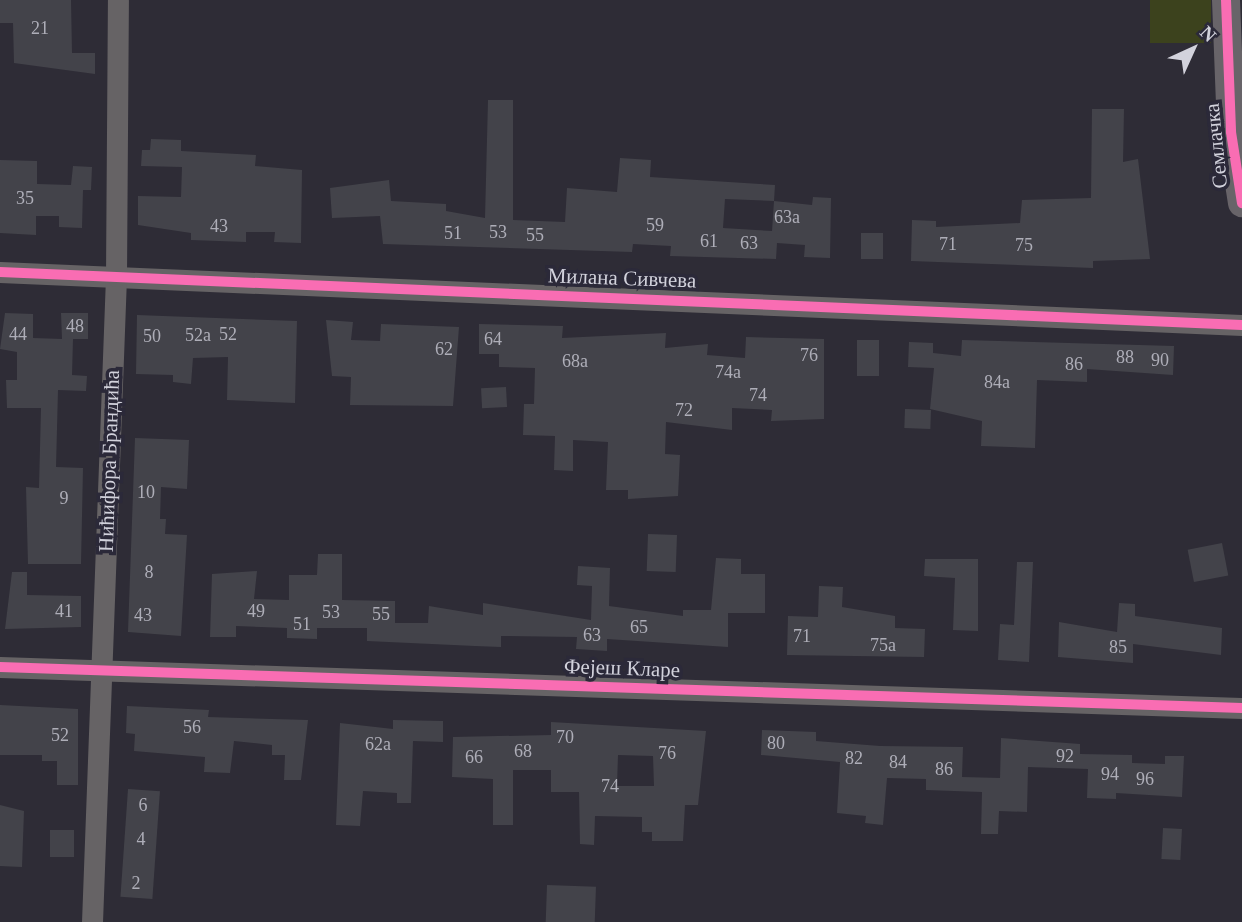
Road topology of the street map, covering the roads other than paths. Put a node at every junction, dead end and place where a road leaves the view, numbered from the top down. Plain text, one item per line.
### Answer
1 (118, 0) edge
2 (1226, 0) edge
3 (1242, 203) edge
4 (0, 272) edge
5 (116, 276) junction
6 (1242, 324) edge
7 (0, 667) edge
8 (101, 671) junction
9 (1242, 708) edge
10 (92, 922) edge

1 - 5 street, Нићифора Брандића
2 - 3 main road, Семлачка
4 - 5 street, Милана Сивчева
5 - 6 street, Милана Сивчева
5 - 8 street, Нићифора Брандића
7 - 8 street, Фејеш Кларе
8 - 9 street, Фејеш Кларе
8 - 10 street, Нићифора Брандића

